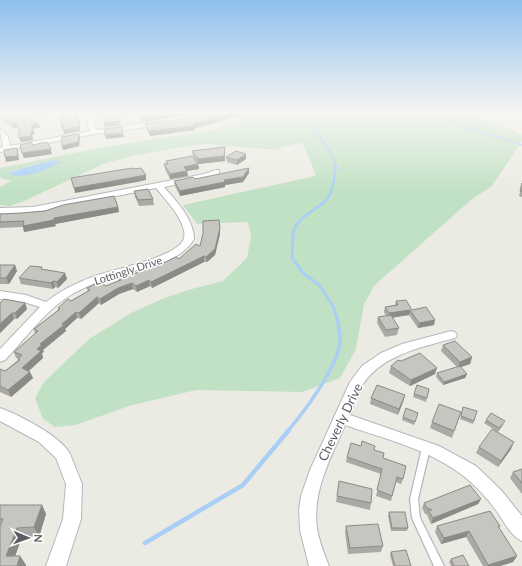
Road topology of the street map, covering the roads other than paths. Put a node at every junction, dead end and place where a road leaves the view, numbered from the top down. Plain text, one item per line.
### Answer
1 (5, 138) edge
2 (60, 138) edge
3 (3, 149) edge
4 (216, 172) dead end
5 (158, 185) junction
6 (0, 211) edge
7 (0, 295) edge
8 (48, 306) junction
9 (451, 335) dead end
10 (0, 357) edge
11 (0, 414) edge
12 (341, 418) junction
13 (426, 448) junction
14 (522, 532) edge
15 (56, 566) edge
16 (319, 566) edge
17 (439, 566) edge

1 - 3 street
2 - 3 street
4 - 5 street
5 - 6 street
5 - 8 street, Lottingly Drive
7 - 8 street
8 - 10 street, Lottingly Drive
9 - 12 street, Cheverly Drive
11 - 15 street
12 - 13 street
12 - 16 street, Cheverly Drive
13 - 14 street
13 - 17 lane

